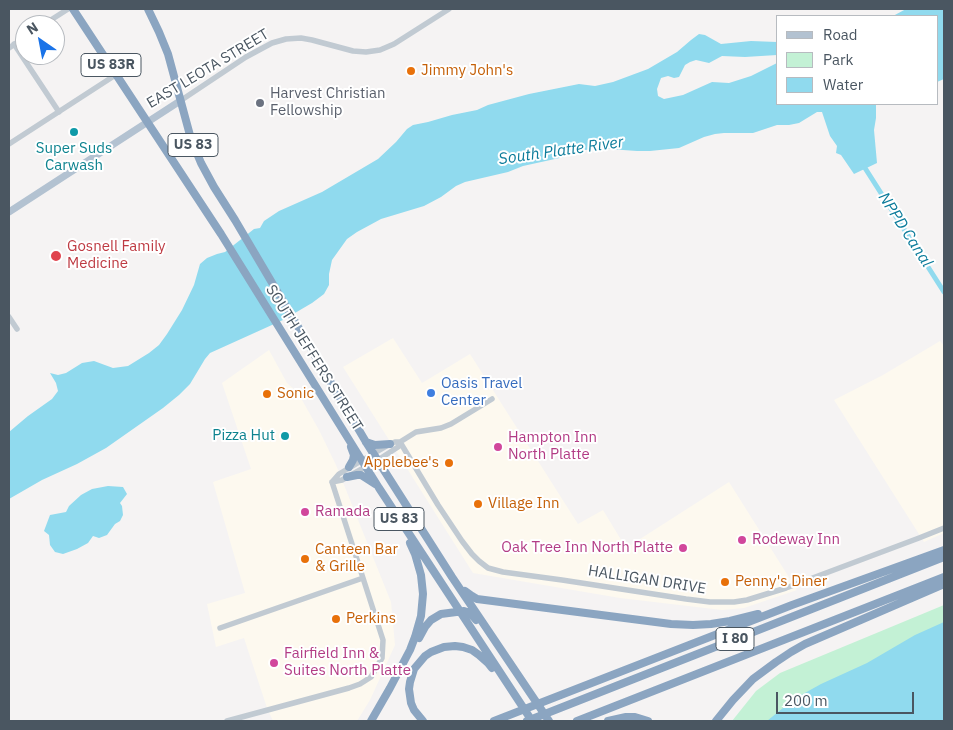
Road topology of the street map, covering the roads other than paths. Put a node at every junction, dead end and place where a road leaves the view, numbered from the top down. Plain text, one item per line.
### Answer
1 (73, 9) edge
2 (148, 9) edge
3 (449, 9) edge
4 (11, 46) edge
5 (117, 74) junction
6 (180, 101) junction
7 (58, 112) junction
8 (148, 122) junction
9 (9, 144) edge
10 (9, 212) edge
11 (9, 317) edge
12 (16, 330) dead end
13 (492, 399) dead end
14 (348, 438) junction
15 (366, 442) junction
16 (400, 442) junction
17 (390, 444) junction
18 (376, 457) junction
19 (364, 463) junction
20 (350, 467) junction
21 (347, 477) junction
22 (332, 482) junction
23 (379, 488) junction
24 (401, 522) junction
25 (944, 528) edge
26 (944, 550) edge
27 (944, 557) edge
28 (452, 577) junction
29 (944, 577) edge
30 (363, 578) junction
31 (944, 584) edge
32 (792, 605) junction
33 (459, 610) junction
34 (220, 628) dead end
35 (504, 654) junction
36 (390, 688) junction
37 (517, 698) junction
38 (227, 721) edge
39 (371, 721) edge
40 (423, 721) edge
41 (494, 721) edge
42 (527, 721) edge
43 (532, 721) edge
44 (549, 721) edge
45 (577, 721) edge
46 (608, 721) edge
47 (648, 721) edge
48 (716, 721) edge

1 - 5 highway, SOUTH JEFFERS STREET / US 83R
2 - 6 highway, US 83
3 - 6 street, EAST LEOTA STREET
4 - 7 street
5 - 7 street
5 - 8 highway, SOUTH JEFFERS STREET / US 83R
6 - 8 main road, EAST LEOTA STREET
6 - 15 highway, SOUTH JEFFERS STREET / US 83
7 - 9 street
8 - 10 main road, EAST LEOTA STREET
8 - 14 highway, SOUTH JEFFERS STREET / US 83
11 - 12 street
13 - 16 street
14 - 19 highway, SOUTH JEFFERS STREET / US 83
14 - 20 highway
15 - 17 highway
15 - 18 highway, SOUTH JEFFERS STREET / US 83
16 - 17 street
16 - 18 street
16 - 25 street, HALLIGAN DRIVE
17 - 18 street
18 - 19 street
18 - 28 highway, SOUTH JEFFERS STREET / US 83
19 - 20 street
19 - 21 street
19 - 23 highway, SOUTH JEFFERS STREET / US 83
20 - 22 street
21 - 22 street
21 - 23 highway
22 - 30 street
23 - 24 highway, SOUTH JEFFERS STREET / US 83
24 - 33 highway, SOUTH JEFFERS STREET / US 83
24 - 36 highway
26 - 32 highway
27 - 42 highway, I 80
28 - 32 highway
28 - 35 highway, SOUTH JEFFERS STREET / US 83
29 - 45 highway, I 80
30 - 34 street
30 - 38 street
31 - 48 highway
32 - 41 highway
33 - 35 highway
33 - 36 highway
33 - 37 highway, SOUTH JEFFERS STREET / US 83
35 - 44 highway, SOUTH JEFFERS STREET / US 83
36 - 39 highway
37 - 40 highway
37 - 43 highway, SOUTH JEFFERS STREET / US 83
46 - 47 highway

